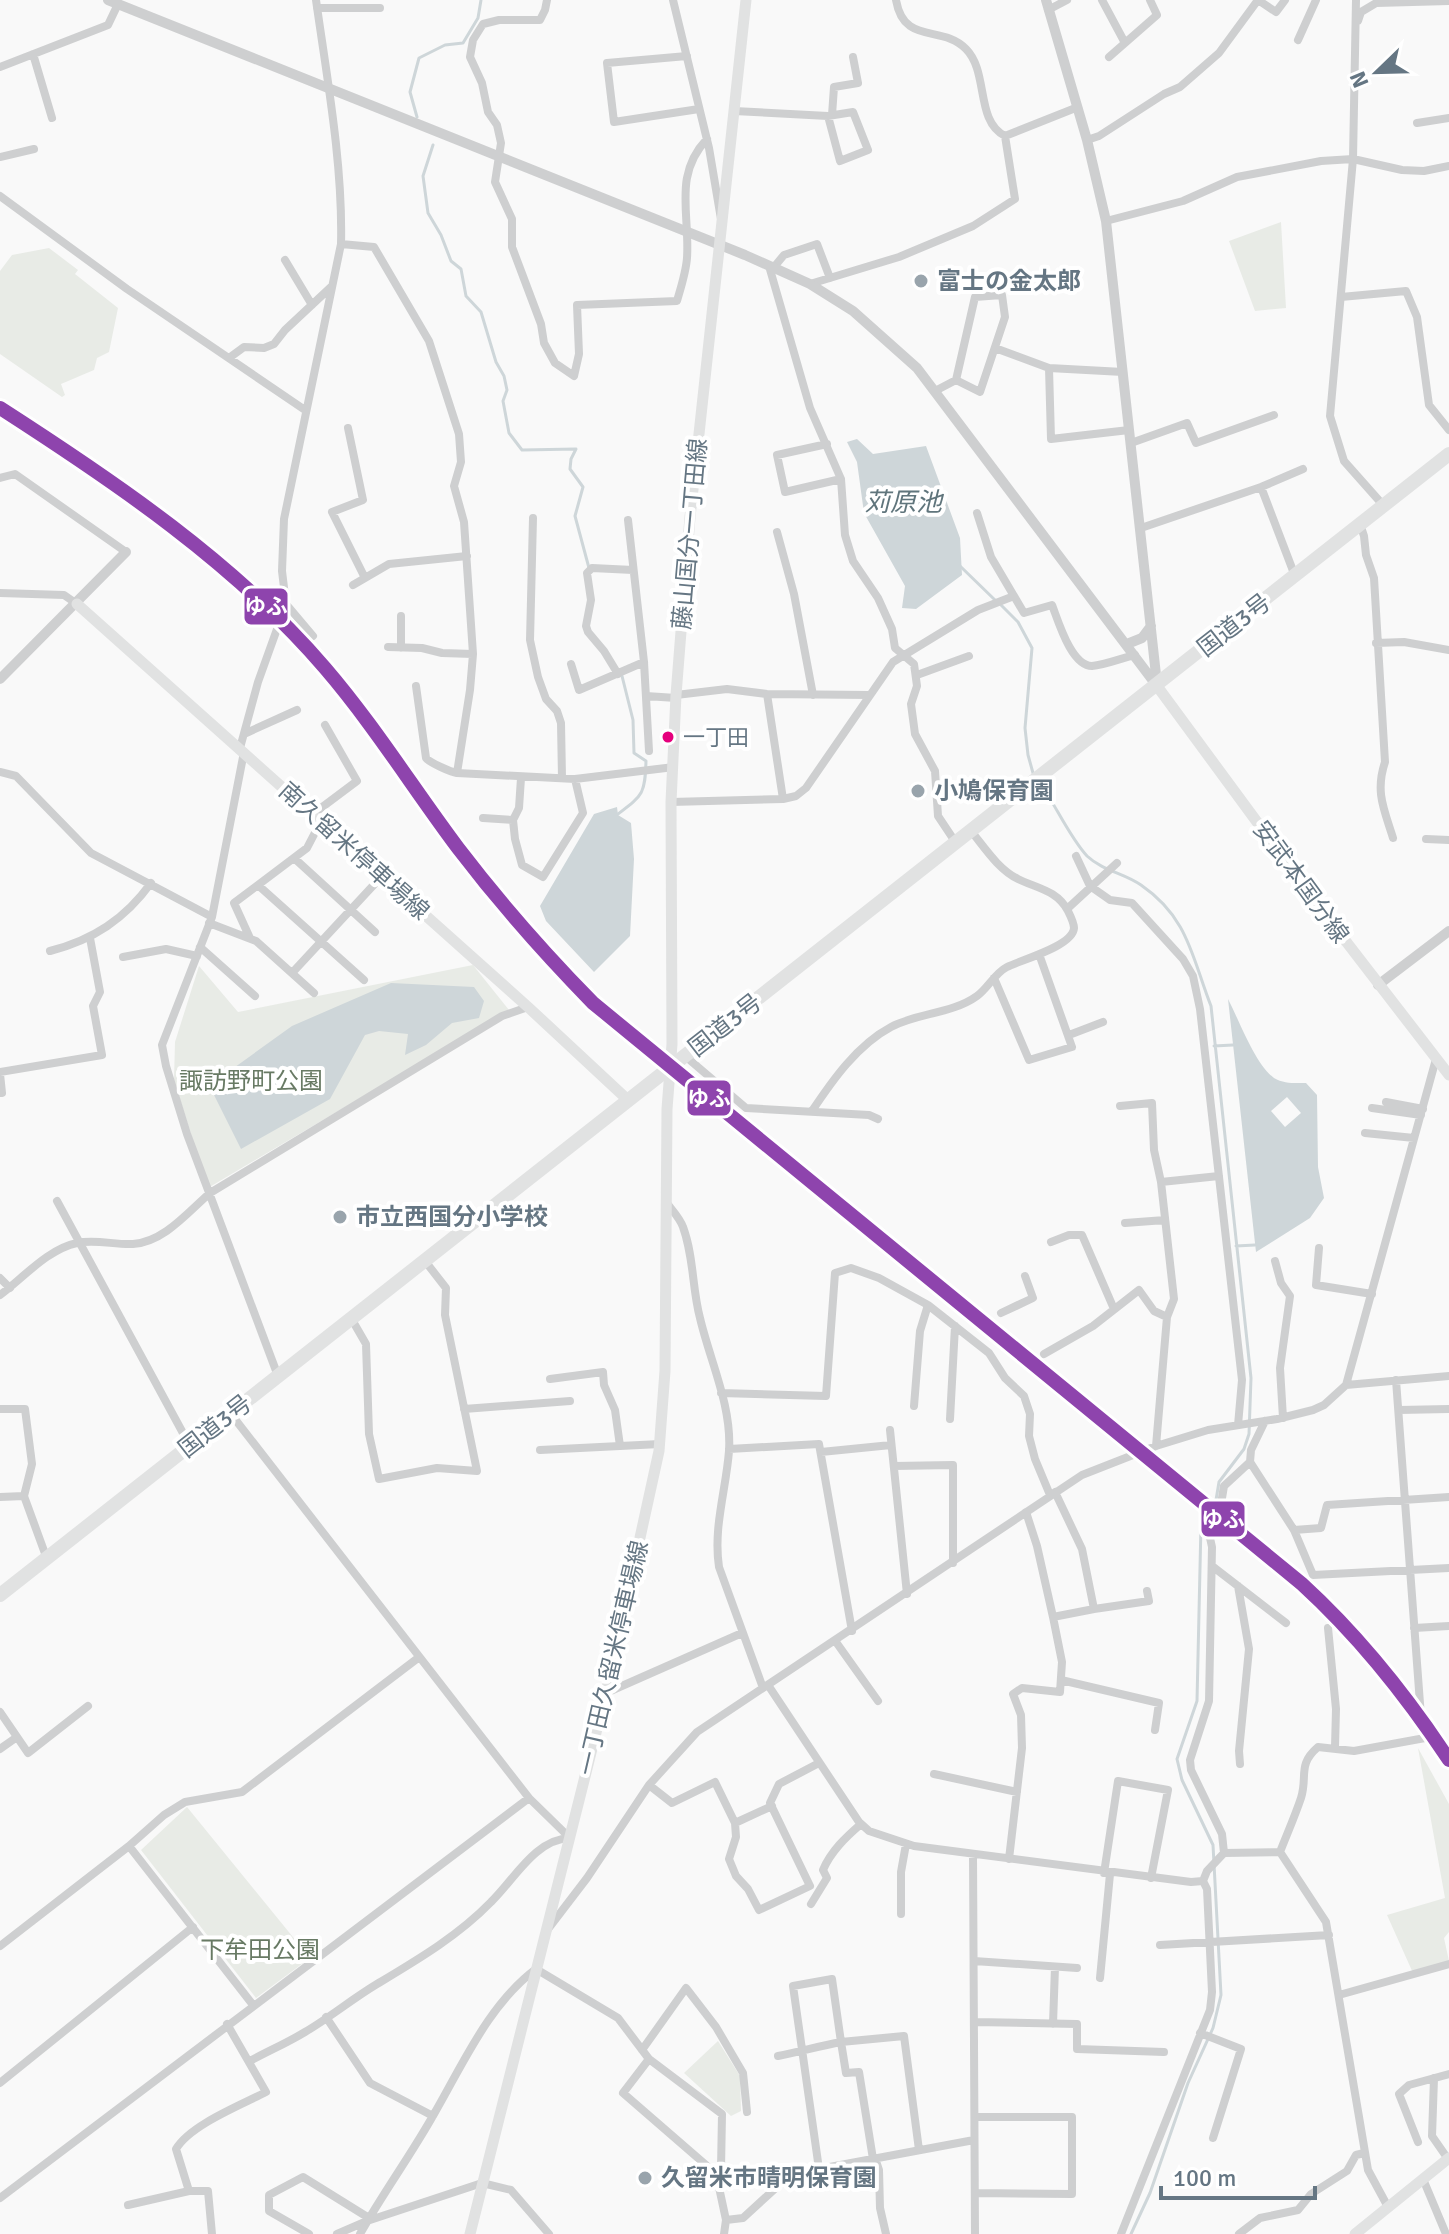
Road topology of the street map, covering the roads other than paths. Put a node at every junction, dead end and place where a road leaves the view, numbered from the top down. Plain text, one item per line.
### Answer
1 (547, 0) edge
2 (673, 0) edge
3 (746, 0) edge
4 (896, 0) edge
5 (1067, 0) edge
6 (1102, 0) edge
7 (1150, 0) edge
8 (1285, 0) edge
9 (1316, 0) edge
10 (1356, 0) edge
11 (1449, 1) edge
12 (113, 2) edge
13 (316, 4) edge
14 (1047, 5) edge
15 (380, 8) dead end
16 (1355, 29) junction
17 (1298, 40) dead end
18 (1125, 43) junction
19 (33, 54) junction
20 (687, 56) junction
21 (853, 57) dead end
22 (1109, 57) dead end
23 (0, 67) edge
24 (329, 89) junction
25 (1078, 107) junction
26 (699, 109) junction
27 (734, 111) junction
28 (830, 116) junction
29 (52, 118) dead end
30 (1449, 118) edge
31 (1417, 123) dead end
32 (1005, 136) junction
33 (707, 139) junction
34 (1087, 140) junction
35 (34, 149) dead end
36 (498, 155) junction
37 (0, 157) edge
38 (1353, 159) junction
39 (1449, 166) edge
40 (0, 196) edge
41 (1106, 221) junction
42 (722, 223) junction
43 (688, 232) junction
44 (341, 244) junction
45 (720, 245) junction
46 (285, 260) dead end
47 (771, 267) junction
48 (830, 278) junction
49 (810, 284) junction
50 (332, 287) junction
51 (1341, 297) junction
52 (312, 305) junction
53 (995, 348) junction
54 (229, 358) junction
55 (1049, 368) junction
56 (1123, 372) junction
57 (956, 380) junction
58 (935, 391) junction
59 (305, 410) junction
60 (1274, 415) dead end
61 (348, 428) dead end
62 (1129, 430) junction
63 (1449, 430) edge
64 (1131, 443) junction
65 (827, 444) junction
66 (1449, 454) edge
67 (1303, 469) dead end
68 (0, 478) edge
69 (841, 479) junction
70 (1261, 487) junction
71 (1383, 505) junction
72 (977, 513) dead end
73 (533, 518) dead end
74 (628, 520) dead end
75 (1359, 523) junction
76 (1141, 528) junction
77 (777, 532) dead end
78 (126, 552) joint
79 (467, 556) junction
80 (633, 570) junction
81 (1295, 577) junction
82 (365, 578) junction
83 (353, 585) dead end
84 (0, 593) edge
85 (1014, 596) junction
86 (77, 604) junction
87 (286, 604) junction
88 (401, 616) dead end
89 (1151, 626) junction
90 (313, 636) dead end
91 (1376, 643) junction
92 (1127, 644) junction
93 (388, 647) dead end
94 (401, 648) junction
95 (1449, 650) edge
96 (473, 654) junction
97 (900, 655) junction
98 (1135, 655) junction
99 (969, 656) dead end
100 (644, 662) junction
101 (571, 664) dead end
102 (618, 674) junction
103 (917, 675) junction
104 (0, 679) edge
105 (416, 686) dead end
106 (1157, 686) junction
107 (767, 694) junction
108 (813, 695) junction
109 (869, 695) junction
110 (646, 696) junction
111 (676, 696) junction
112 (297, 710) dead end
113 (325, 725) dead end
114 (244, 734) junction
115 (242, 750) junction
116 (649, 751) dead end
117 (674, 767) junction
118 (0, 772) edge
119 (457, 773) junction
120 (521, 778) junction
121 (562, 778) junction
122 (575, 779) junction
123 (783, 799) junction
124 (671, 802) junction
125 (317, 817) junction
126 (483, 818) dead end
127 (513, 820) junction
128 (971, 831) junction
129 (1393, 838) dead end
130 (1426, 839) dead end
131 (1449, 840) edge
132 (956, 843) junction
133 (1076, 856) dead end
134 (294, 858) junction
135 (1117, 863) dead end
136 (382, 876) junction
137 (151, 883) junction
138 (259, 886) junction
139 (1090, 886) junction
140 (1067, 909) junction
141 (351, 910) junction
142 (210, 920) junction
143 (1449, 931) edge
144 (375, 932) dead end
145 (249, 936) junction
146 (90, 938) junction
147 (322, 942) junction
148 (50, 951) dead end
149 (198, 951) junction
150 (1039, 954) junction
151 (123, 957) dead end
152 (292, 973) junction
153 (994, 978) junction
154 (364, 980) dead end
155 (1378, 985) junction
156 (314, 993) dead end
157 (255, 996) dead end
158 (528, 1007) junction
159 (1103, 1022) dead end
160 (1069, 1035) junction
161 (685, 1056) junction
162 (1436, 1059) junction
163 (668, 1070) junction
164 (0, 1073) edge
165 (1449, 1075) edge
166 (0, 1093) edge
167 (629, 1101) junction
168 (1386, 1102) dead end
169 (1120, 1106) dead end
170 (1372, 1108) dead end
171 (812, 1111) junction
172 (1422, 1112) junction
173 (878, 1119) dead end
174 (1365, 1133) dead end
175 (1414, 1138) junction
176 (1219, 1176) junction
177 (1161, 1182) junction
178 (210, 1193) junction
179 (57, 1201) dead end
180 (666, 1201) junction
181 (1165, 1220) junction
182 (1125, 1223) dead end
183 (1051, 1242) dead end
184 (78, 1243) junction
185 (1319, 1248) dead end
186 (425, 1261) junction
187 (1275, 1261) dead end
188 (1025, 1276) dead end
189 (0, 1278) edge
190 (10, 1288) junction
191 (1372, 1294) junction
192 (0, 1295) edge
193 (928, 1305) junction
194 (1114, 1309) junction
195 (1001, 1313) dead end
196 (1167, 1317) junction
197 (351, 1318) junction
198 (955, 1326) junction
199 (1044, 1354) dead end
200 (278, 1376) junction
201 (1449, 1376) edge
202 (550, 1379) dead end
203 (1396, 1380) junction
204 (1346, 1385) junction
205 (721, 1393) junction
206 (570, 1401) dead end
207 (914, 1406) dead end
208 (0, 1409) edge
209 (464, 1409) junction
210 (1449, 1409) edge
211 (1399, 1410) junction
212 (231, 1414) junction
213 (1283, 1418) junction
214 (950, 1419) dead end
215 (1265, 1421) junction
216 (1238, 1425) junction
217 (890, 1430) dead end
218 (660, 1444) junction
219 (891, 1445) junction
220 (190, 1446) junction
221 (620, 1446) junction
222 (1156, 1446) junction
223 (729, 1449) junction
224 (540, 1450) dead end
225 (821, 1452) junction
226 (1250, 1462) junction
227 (894, 1466) junction
228 (1052, 1494) junction
229 (24, 1496) junction
230 (0, 1497) edge
231 (1449, 1497) edge
232 (1405, 1499) junction
233 (1026, 1512) junction
234 (1294, 1530) junction
235 (47, 1559) junction
236 (953, 1563) junction
237 (1212, 1566) junction
238 (1449, 1568) edge
239 (1411, 1570) junction
240 (1238, 1586) junction
241 (1147, 1591) dead end
242 (907, 1594) junction
243 (0, 1595) edge
244 (1094, 1609) junction
245 (1053, 1617) junction
246 (1286, 1623) dead end
247 (1449, 1626) edge
248 (1328, 1628) dead end
249 (1414, 1628) junction
250 (852, 1631) junction
251 (742, 1633) junction
252 (836, 1642) junction
253 (418, 1658) junction
254 (1061, 1680) junction
255 (766, 1686) junction
256 (606, 1693) junction
257 (878, 1701) dead end
258 (88, 1706) dead end
259 (0, 1712) edge
260 (1421, 1717) dead end
261 (1155, 1730) dead end
262 (17, 1737) junction
263 (1425, 1738) dead end
264 (1335, 1747) junction
265 (0, 1749) edge
266 (819, 1763) junction
267 (1240, 1764) dead end
268 (934, 1774) dead end
269 (649, 1785) junction
270 (1017, 1792) junction
271 (529, 1798) junction
272 (772, 1806) junction
273 (735, 1823) junction
274 (861, 1824) junction
275 (570, 1838) junction
276 (906, 1844) junction
277 (129, 1846) junction
278 (1280, 1852) junction
279 (1224, 1853) junction
280 (973, 1855) junction
281 (1009, 1859) junction
282 (1107, 1873) junction
283 (1151, 1878) junction
284 (1203, 1881) junction
285 (811, 1904) dead end
286 (901, 1914) dead end
287 (193, 1927) junction
288 (545, 1932) junction
289 (1329, 1935) junction
290 (1210, 1944) junction
291 (1160, 1945) dead end
292 (0, 1946) edge
293 (974, 1961) junction
294 (1449, 1964) edge
295 (1055, 1967) junction
296 (1077, 1968) dead end
297 (536, 1969) junction
298 (1100, 1978) dead end
299 (1339, 1995) junction
300 (253, 2005) junction
301 (326, 2017) junction
302 (974, 2022) junction
303 (227, 2024) junction
304 (1053, 2024) junction
305 (1200, 2033) junction
306 (841, 2042) junction
307 (642, 2050) junction
308 (802, 2052) junction
309 (1164, 2052) dead end
310 (778, 2056) dead end
311 (649, 2059) junction
312 (250, 2061) junction
313 (1449, 2074) edge
314 (1434, 2078) junction
315 (0, 2083) edge
316 (747, 2112) dead end
317 (433, 2116) junction
318 (975, 2117) junction
319 (1213, 2138) dead end
320 (974, 2140) junction
321 (1418, 2142) dead end
322 (919, 2150) junction
323 (1364, 2153) junction
324 (1448, 2158) edge
325 (874, 2159) junction
326 (819, 2169) junction
327 (717, 2178) junction
328 (1423, 2179) junction
329 (482, 2183) junction
330 (189, 2191) junction
331 (975, 2193) junction
332 (0, 2198) edge
333 (128, 2205) dead end
334 (1388, 2207) junction
335 (368, 2219) junction
336 (726, 2220) junction
337 (212, 2234) edge
338 (309, 2234) edge
339 (337, 2234) edge
340 (360, 2234) edge
341 (470, 2234) edge
342 (549, 2234) edge
343 (724, 2234) edge
344 (886, 2234) edge
345 (975, 2234) edge
346 (1121, 2234) edge
347 (1239, 2234) edge
348 (1355, 2234) edge
349 (1446, 2234) edge

1 - 36 street
2 - 20 street
3 - 27 main road, 藤山国分一丁田線
4 - 32 street
5 - 14 street
6 - 18 street
7 - 18 street
8 - 34 street
9 - 17 street
10 - 16 street
11 - 16 street
12 - 19 street
12 - 24 street
13 - 15 street
13 - 24 street
14 - 25 street
16 - 38 street
18 - 22 street
19 - 23 street
19 - 29 street
20 - 26 street
20 - 26 street
21 - 28 street
24 - 36 street
24 - 44 street
25 - 32 street
25 - 34 street
26 - 33 street
27 - 28 street
27 - 42 main road, 藤山国分一丁田線
28 - 28 street
30 - 31 street
32 - 48 street
33 - 42 street
33 - 43 street
34 - 41 street
35 - 37 street
36 - 43 street
36 - 43 street
38 - 39 street
38 - 41 street
38 - 51 street
40 - 54 street
41 - 56 street
42 - 45 main road, 藤山国分一丁田線
43 - 45 street
44 - 50 street
44 - 79 street
45 - 47 street
45 - 111 main road, 藤山国分一丁田線
46 - 52 street
47 - 48 street
47 - 49 street
47 - 65 street
48 - 49 street
49 - 58 street
50 - 52 street
50 - 59 street
51 - 63 street
51 - 71 street
52 - 54 street
53 - 55 street
53 - 57 street
53 - 57 street
54 - 59 street
55 - 56 street
55 - 62 street
56 - 62 street
57 - 58 street
58 - 92 street
59 - 87 street
60 - 64 street
61 - 82 street
62 - 64 street
64 - 76 street
65 - 69 street
65 - 69 street
66 - 71 highway, 国道3号
67 - 70 street
68 - 78 street
69 - 97 street
70 - 76 street
70 - 81 street
71 - 75 highway, 国道3号
72 - 85 street
73 - 121 street
74 - 80 street
75 - 81 highway, 国道3号
75 - 91 street
76 - 89 street
77 - 108 street
78 - 86 street
79 - 82 street
79 - 96 street
80 - 100 street
80 - 102 street
81 - 106 highway, 国道3号
82 - 83 street
84 - 86 street
85 - 97 street
85 - 98 street
86 - 104 street
86 - 115 main road, 南久留米停車場線
87 - 90 street
87 - 114 street
88 - 94 street
89 - 92 street
89 - 106 street
91 - 95 street
91 - 129 street
92 - 98 street
93 - 94 street
94 - 96 street
96 - 119 street
97 - 103 street
97 - 109 street
98 - 106 street
99 - 103 street
100 - 102 street
100 - 110 street
101 - 102 street
103 - 132 street
105 - 119 street
106 - 128 highway, 国道3号
106 - 155 main road, 安武本国分線
107 - 108 street
107 - 111 street
107 - 123 street
108 - 109 street
109 - 123 street
110 - 111 street
110 - 116 street
111 - 117 main road, 藤山国分一丁田線
112 - 114 street
113 - 125 street
114 - 115 street
115 - 125 main road, 南久留米停車場線
115 - 142 street
117 - 122 street
117 - 124 main road, 藤山国分一丁田線
118 - 137 street
119 - 120 street
120 - 121 street
120 - 127 street
121 - 122 street
122 - 127 street
123 - 124 street
124 - 163 main road, 藤山国分一丁田線
125 - 134 street
125 - 136 main road, 南久留米停車場線
126 - 127 street
128 - 132 highway, 国道3号
128 - 140 street
130 - 131 street
132 - 161 highway, 国道3号
133 - 139 street
134 - 138 street
134 - 141 street
135 - 139 street
136 - 141 street
136 - 158 main road, 南久留米停車場線
137 - 142 street
137 - 146 street
138 - 145 street
138 - 147 street
139 - 140 street
139 - 176 street
140 - 150 street
141 - 144 street
141 - 147 street
142 - 145 street
142 - 149 street
143 - 155 street
145 - 152 street
146 - 148 street
146 - 164 street
147 - 152 street
147 - 154 street
149 - 151 street
149 - 157 street
149 - 178 street
150 - 153 street
150 - 160 street
152 - 156 street
153 - 160 street
153 - 171 street
155 - 162 main road, 安武本国分線
158 - 167 main road, 南久留米停車場線
158 - 178 street
159 - 160 street
161 - 163 highway, 国道3号
161 - 171 street
162 - 165 main road, 安武本国分線
162 - 172 street
163 - 167 highway, 国道3号
163 - 180 main road, 一丁田久留米停車場線
164 - 166 street
167 - 186 highway, 国道3号
168 - 172 street
169 - 177 street
170 - 172 street
171 - 173 street
172 - 175 street
174 - 175 street
175 - 191 street
176 - 177 street
176 - 216 street
177 - 181 street
178 - 184 street
178 - 200 street
179 - 184 street
180 - 205 street
180 - 218 main road, 一丁田久留米停車場線
181 - 182 street
181 - 196 street
183 - 194 street
184 - 190 street
184 - 220 street
185 - 191 street
186 - 197 highway, 国道3号
186 - 209 street
187 - 213 street
188 - 195 street
189 - 190 street
190 - 192 street
191 - 204 street
193 - 198 street
193 - 205 street
193 - 207 street
194 - 196 street
194 - 199 street
196 - 222 street
197 - 200 highway, 国道3号
197 - 209 street
198 - 214 street
198 - 228 street
200 - 212 highway, 国道3号
201 - 203 street
202 - 221 street
203 - 204 street
203 - 211 street
204 - 213 street
205 - 223 street
206 - 209 street
208 - 229 street
210 - 211 street
211 - 232 street
212 - 220 highway, 国道3号
212 - 253 street
213 - 215 street
215 - 216 street
215 - 226 street
216 - 222 street
217 - 219 street
218 - 221 street
218 - 256 main road, 一丁田久留米停車場線
219 - 225 street
219 - 227 street
220 - 235 highway, 国道3号
221 - 224 street
222 - 228 street
223 - 225 street
223 - 251 street
225 - 250 street
226 - 234 street
226 - 237 street
227 - 236 street
227 - 242 street
228 - 233 street
228 - 244 street
229 - 230 street
229 - 235 street
231 - 232 street
232 - 234 street
232 - 239 street
233 - 236 street
233 - 245 street
234 - 239 street
235 - 243 highway, 国道3号
236 - 242 street
237 - 240 street
237 - 279 street
238 - 239 street
239 - 249 street
240 - 246 street
240 - 267 street
241 - 244 street
242 - 250 street
244 - 245 street
245 - 254 street
247 - 249 street
248 - 264 street
249 - 260 street
250 - 252 street
251 - 255 street
251 - 256 street
252 - 255 street
252 - 257 street
253 - 271 street
253 - 277 street
254 - 261 street
254 - 270 street
255 - 266 street
255 - 269 street
256 - 275 main road, 一丁田久留米停車場線
258 - 262 street
259 - 262 street
262 - 265 street
263 - 264 street
264 - 278 street
266 - 272 street
266 - 274 street
268 - 270 street
269 - 273 street
269 - 288 street
270 - 281 street
271 - 275 street
271 - 300 street
272 - 273 street
272 - 273 street
274 - 276 street
274 - 285 street
275 - 288 main road, 一丁田久留米停車場線
275 - 301 street
276 - 280 street
276 - 286 street
277 - 287 street
277 - 292 street
278 - 279 street
278 - 289 street
279 - 284 street
280 - 281 street
280 - 293 street
281 - 282 street
282 - 283 street
282 - 283 street
282 - 298 street
283 - 284 street
284 - 290 street
287 - 300 street
287 - 315 street
288 - 297 main road, 一丁田久留米停車場線
289 - 290 street
289 - 299 street
290 - 291 street
290 - 305 street
293 - 295 street
293 - 302 street
294 - 299 street
295 - 296 street
295 - 304 street
297 - 307 street
297 - 317 street
297 - 329 main road, 一丁田久留米停車場線
299 - 323 street
300 - 303 street
301 - 312 street
301 - 317 street
302 - 304 street
302 - 318 street
303 - 312 street
303 - 332 street
304 - 309 street
305 - 319 street
305 - 346 street
306 - 308 street
306 - 308 street
306 - 322 street
306 - 325 street
307 - 311 street
307 - 316 street
308 - 310 street
308 - 326 street
311 - 327 street
311 - 327 street
312 - 330 street
313 - 314 street
314 - 321 street
314 - 324 street
317 - 335 street
318 - 320 street
318 - 331 street
320 - 322 street
320 - 331 street
322 - 325 street
323 - 334 street
323 - 347 street
324 - 328 main road
325 - 326 street
325 - 344 street
326 - 336 street
327 - 336 street
328 - 334 main road
328 - 349 street
329 - 335 street
329 - 341 main road, 一丁田久留米停車場線
329 - 342 street
330 - 333 street
330 - 337 street
331 - 345 street
334 - 348 main road
335 - 338 street
335 - 339 street
335 - 340 street
336 - 343 street

